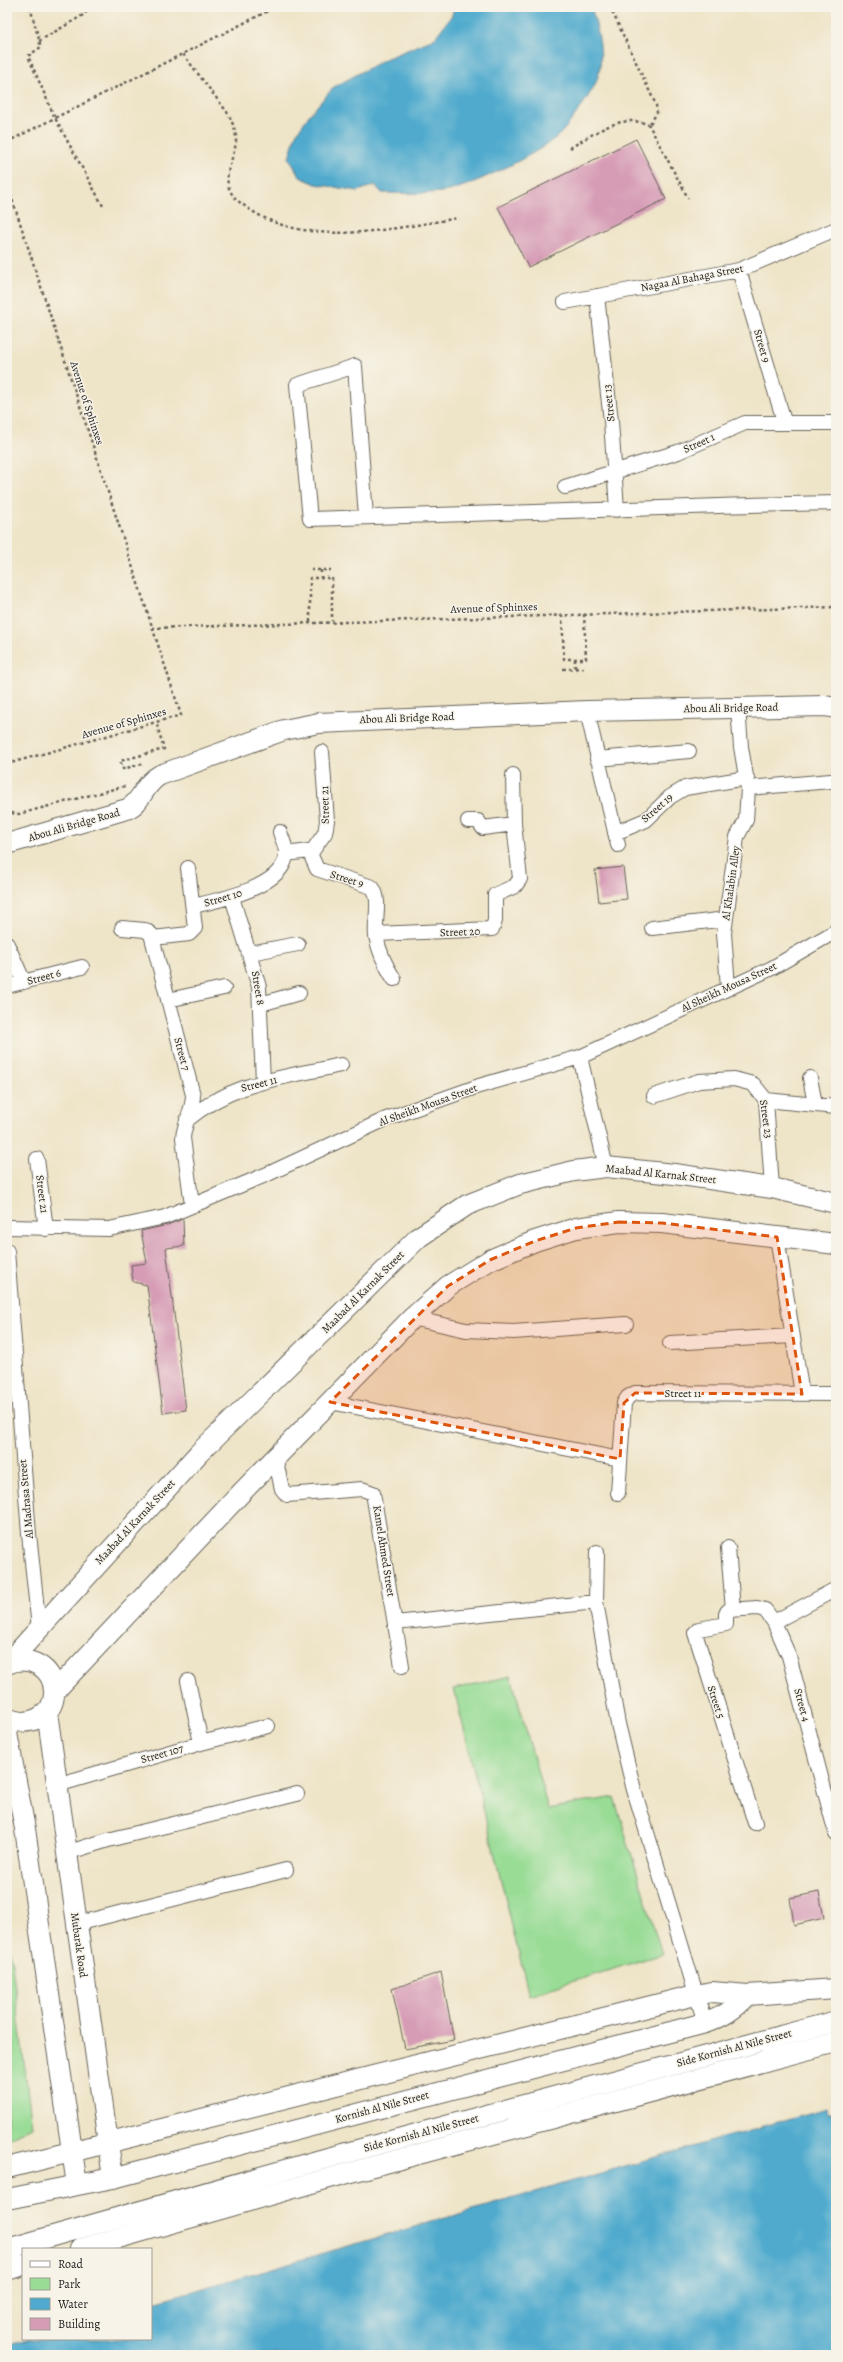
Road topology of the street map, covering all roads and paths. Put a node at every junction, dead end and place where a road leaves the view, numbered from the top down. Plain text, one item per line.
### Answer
1 (30, 7) edge
2 (88, 7) edge
3 (276, 7) edge
4 (610, 7) edge
5 (39, 41) junction
6 (183, 54) junction
7 (55, 118) junction
8 (649, 125) junction
9 (7, 142) edge
10 (570, 148) dead end
11 (7, 183) edge
12 (688, 198) dead end
13 (103, 206) dead end
14 (459, 218) dead end
15 (836, 229) edge
16 (740, 270) junction
17 (597, 296) junction
18 (565, 302) dead end
19 (784, 421) junction
20 (836, 423) edge
21 (615, 470) junction
22 (565, 487) dead end
23 (836, 503) edge
24 (617, 510) junction
25 (366, 517) junction
26 (311, 570) dead end
27 (321, 570) junction
28 (331, 570) dead end
29 (321, 578) junction
30 (836, 607) edge
31 (584, 614) junction
32 (562, 615) junction
33 (332, 621) junction
34 (310, 622) junction
35 (152, 628) junction
36 (575, 659) junction
37 (575, 668) junction
38 (587, 668) dead end
39 (563, 669) dead end
40 (738, 708) junction
41 (836, 708) edge
42 (587, 711) junction
43 (156, 722) junction
44 (690, 751) dead end
45 (322, 752) dead end
46 (597, 759) junction
47 (7, 764) edge
48 (149, 770) junction
49 (513, 775) dead end
50 (831, 781) dead end
51 (747, 783) junction
52 (7, 809) edge
53 (468, 821) dead end
54 (514, 824) junction
55 (280, 832) dead end
56 (7, 844) edge
57 (312, 853) junction
58 (286, 854) junction
59 (188, 868) dead end
60 (232, 897) junction
61 (193, 906) junction
62 (726, 919) junction
63 (122, 928) dead end
64 (652, 928) dead end
65 (836, 931) edge
66 (376, 934) junction
67 (153, 938) junction
68 (7, 944) edge
69 (298, 944) dead end
70 (250, 953) junction
71 (82, 967) dead end
72 (394, 979) dead end
73 (24, 982) junction
74 (7, 986) edge
75 (224, 988) dead end
76 (728, 988) junction
77 (299, 993) dead end
78 (168, 1000) junction
79 (261, 1004) junction
80 (580, 1057) junction
81 (341, 1066) dead end
82 (810, 1078) dead end
83 (263, 1082) junction
84 (654, 1096) dead end
85 (766, 1100) junction
86 (815, 1104) junction
87 (836, 1107) edge
88 (186, 1121) junction
89 (38, 1160) dead end
90 (606, 1168) junction
91 (772, 1188) junction
92 (836, 1203) edge
93 (192, 1206) junction
94 (7, 1227) edge
95 (46, 1229) junction
96 (777, 1237) junction
97 (836, 1244) edge
98 (7, 1250) edge
99 (412, 1318) junction
100 (626, 1324) dead end
101 (792, 1336) junction
102 (670, 1343) dead end
103 (802, 1394) junction
104 (836, 1394) edge
105 (330, 1402) junction
106 (275, 1457) junction
107 (620, 1459) junction
108 (618, 1492) dead end
109 (728, 1548) dead end
110 (597, 1552) dead end
111 (836, 1589) edge
112 (596, 1602) junction
113 (733, 1610) junction
114 (774, 1622) junction
115 (395, 1623) junction
116 (39, 1628) junction
117 (8, 1664) edge
118 (402, 1666) dead end
119 (188, 1681) dead end
120 (54, 1692) junction
121 (47, 1712) junction
122 (7, 1718) edge
123 (268, 1726) dead end
124 (7, 1733) edge
125 (201, 1743) junction
126 (57, 1785) junction
127 (296, 1794) dead end
128 (7, 1810) edge
129 (755, 1823) dead end
130 (25, 1829) junction
131 (836, 1834) edge
132 (66, 1853) junction
133 (286, 1870) dead end
134 (76, 1924) junction
135 (836, 1989) edge
136 (695, 1995) junction
137 (748, 1995) junction
138 (836, 2021) edge
139 (705, 2023) junction
140 (836, 2042) edge
141 (495, 2046) junction
142 (504, 2075) junction
143 (108, 2143) junction
144 (72, 2151) junction
145 (7, 2168) edge
146 (113, 2178) junction
147 (77, 2185) junction
148 (7, 2199) edge
149 (84, 2248) edge
150 (7, 2249) edge
151 (22, 2265) edge
152 (7, 2270) edge

1 - 5 path
2 - 5 path
3 - 6 path
4 - 8 path
5 - 7 path
6 - 7 path
6 - 14 path
7 - 9 path
7 - 13 path
8 - 10 path
8 - 12 path
11 - 35 path, Avenue of Sphinxes
15 - 16 street, Nagaa Al Bahaga Street
16 - 17 street, Nagaa Al Bahaga Street
16 - 19 street, Street 9
17 - 18 street, Nagaa Al Bahaga Street
17 - 21 street, Street 13
19 - 20 street, Street 1
19 - 21 street, Street 1
21 - 22 street, Street 1
21 - 24 street, Street 13
23 - 24 street
24 - 25 street
25 - 25 street
26 - 27 path
27 - 28 path
27 - 29 path
29 - 33 path
29 - 34 path
30 - 31 path, Avenue of Sphinxes
31 - 32 path, Avenue of Sphinxes
31 - 36 path
32 - 33 path, Avenue of Sphinxes
32 - 36 path
33 - 34 path, Avenue of Sphinxes
34 - 35 path, Avenue of Sphinxes
35 - 43 path, Avenue of Sphinxes
36 - 37 path
37 - 38 path
37 - 39 path
40 - 41 street, Abou Ali Bridge Road
40 - 42 street, Abou Ali Bridge Road
40 - 51 street, Al Khalabin Alley
42 - 46 street
42 - 48 street, Abou Ali Bridge Road
43 - 47 path, Avenue of Sphinxes
43 - 48 path
44 - 46 street
45 - 57 street, Street 21
46 - 51 street, Street 19
48 - 52 path
48 - 56 street, Abou Ali Bridge Road
49 - 54 street, Street 20
50 - 51 street, Street 19
51 - 62 street, Al Khalabin Alley
53 - 54 street
54 - 66 street, Street 20
55 - 58 street
57 - 58 street
57 - 66 street, Street 9
58 - 60 street, Street 10
59 - 61 street
60 - 61 street, Street 10
60 - 70 street, Street 8
61 - 67 street
62 - 64 street
62 - 76 street, Al Khalabin Alley
63 - 67 street
65 - 76 street, Al Sheikh Mousa Street
66 - 72 street, Street 9
67 - 78 street, Street 7
68 - 73 street
69 - 70 street
70 - 79 street, Street 8
71 - 73 street, Street 6
73 - 74 street, Street 6
75 - 78 street
76 - 80 street, Al Sheikh Mousa Street
77 - 79 street
78 - 88 street, Street 7
79 - 83 street, Street 8
80 - 90 street
80 - 93 street, Al Sheikh Mousa Street
81 - 83 street, Street 11
82 - 86 street
83 - 88 street, Street 11
84 - 85 street, Street 23
85 - 86 street
85 - 91 street, Street 23
86 - 87 street
88 - 93 street, Street 7
89 - 95 street, Street 21
90 - 91 street, Maabad Al Karnak Street
90 - 116 street, Maabad Al Karnak Street
91 - 92 street, Maabad Al Karnak Street
93 - 95 street, Al Sheikh Mousa Street
94 - 95 street, Al Sheikh Mousa Street
96 - 97 street
96 - 99 street
96 - 101 street
98 - 116 street, Al Madrasa Street
99 - 100 street
99 - 105 street
101 - 102 street
101 - 103 street
103 - 104 street, Street 11
103 - 107 street, Street 11
105 - 106 street
105 - 107 street
106 - 115 street, Kamel Ahmed Street
106 - 120 street
107 - 108 street, Street 11
109 - 113 street
110 - 112 street
111 - 114 street
112 - 115 street
112 - 136 street
113 - 114 street, Street 4
113 - 129 street, Street 5
114 - 131 street, Street 4
115 - 118 street, Kamel Ahmed Street
116 - 117 street, Maabad Al Karnak Street
117 - 120 street
119 - 125 street
120 - 121 street
121 - 122 street
121 - 126 street, Mubarak Road
123 - 125 street, Street 107
124 - 130 street
125 - 126 street, Street 107
126 - 132 street, Mubarak Road
127 - 132 street
128 - 130 street
130 - 144 street
132 - 134 street, Mubarak Road
133 - 134 street
134 - 143 street, Mubarak Road
135 - 137 street
136 - 137 street
136 - 139 street
136 - 141 street
137 - 139 street, Kornish Al Nile Street
138 - 150 street, Side Kornish Al Nile Street
139 - 142 street, Kornish Al Nile Street
140 - 149 street, Side Kornish Al Nile Street
141 - 142 street
141 - 143 street
142 - 146 street, Kornish Al Nile Street
143 - 144 street
143 - 146 street, Mubarak Road
144 - 145 street
144 - 147 street
146 - 147 street, Kornish Al Nile Street
147 - 148 street, Kornish Al Nile Street
151 - 152 street

